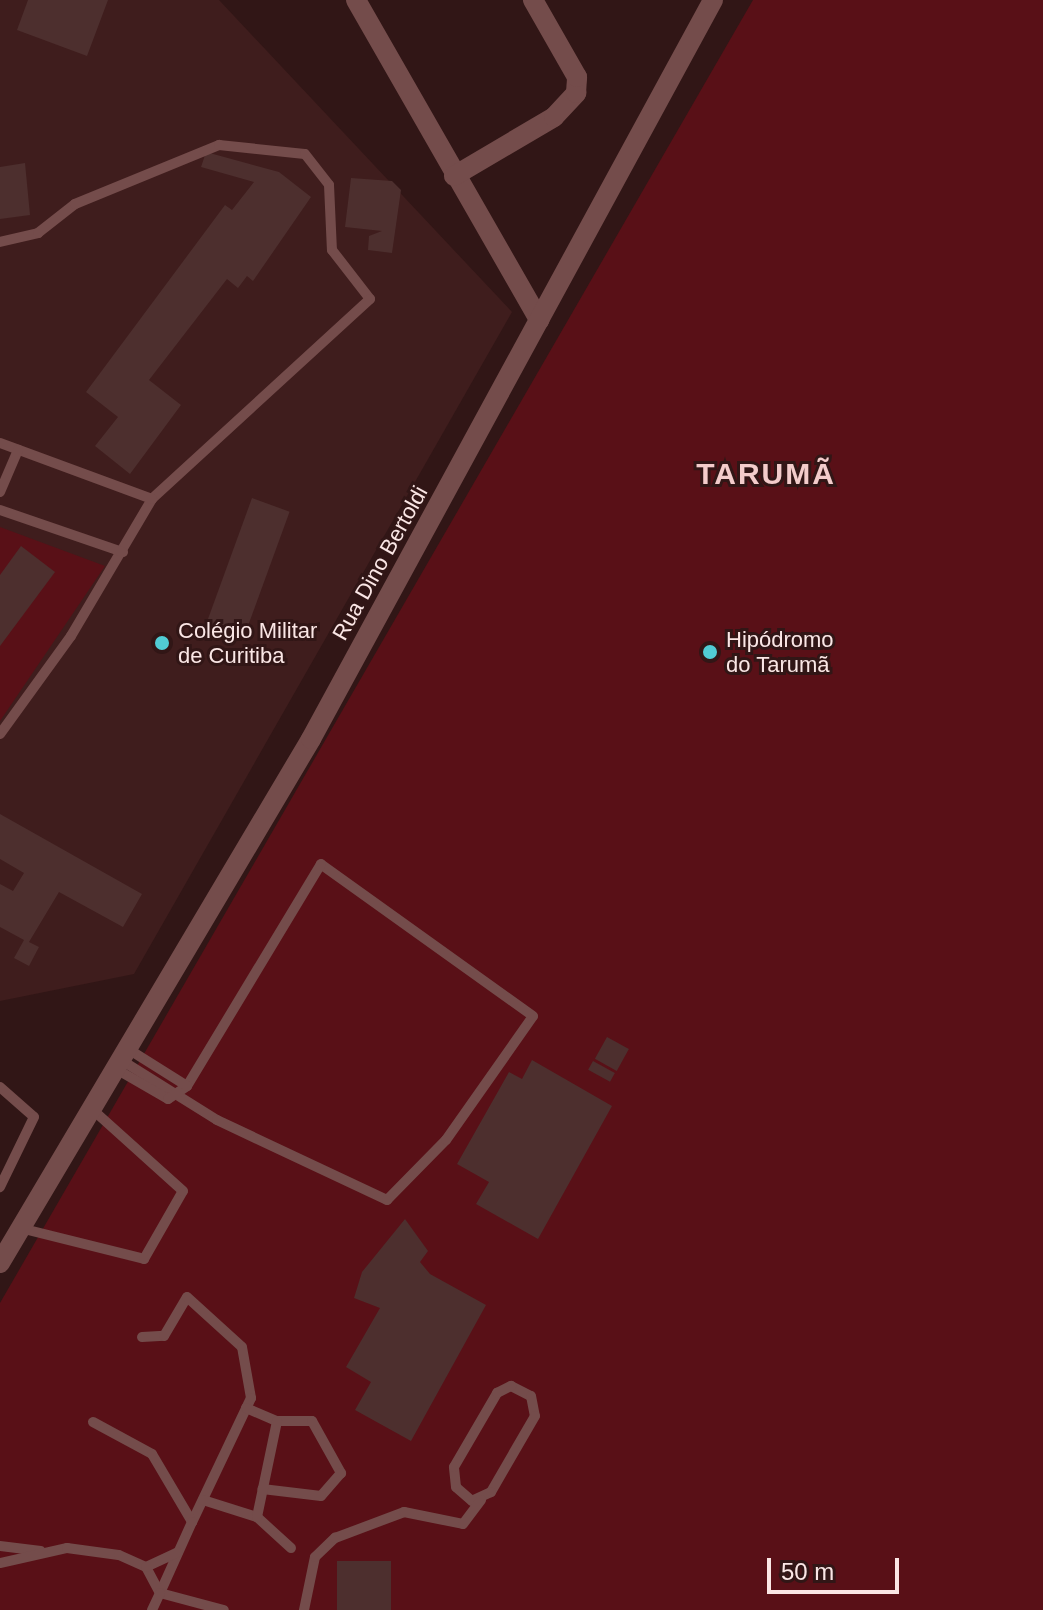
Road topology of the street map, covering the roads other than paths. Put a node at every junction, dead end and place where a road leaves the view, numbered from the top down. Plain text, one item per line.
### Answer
1 (356, 0) edge
2 (533, 0) edge
3 (713, 0) edge
4 (454, 176) junction
5 (0, 242) edge
6 (539, 320) junction
7 (0, 443) edge
8 (18, 450) junction
9 (0, 492) edge
10 (152, 499) junction
11 (0, 510) edge
12 (123, 552) junction
13 (0, 734) edge
14 (122, 1059) junction
15 (0, 1087) edge
16 (184, 1091) junction
17 (92, 1109) junction
18 (2, 1180) edge
19 (20, 1228) junction
20 (0, 1263) edge
21 (142, 1337) dead end
22 (246, 1408) junction
23 (277, 1421) junction
24 (93, 1422) dead end
25 (262, 1489) junction
26 (203, 1500) junction
27 (481, 1500) junction
28 (257, 1517) junction
29 (192, 1522) junction
30 (0, 1546) edge
31 (291, 1548) dead end
32 (43, 1552) junction
33 (178, 1552) junction
34 (0, 1563) edge
35 (146, 1567) junction
36 (160, 1593) junction
37 (152, 1610) edge
38 (224, 1610) edge
39 (304, 1610) edge

1 - 4 street
2 - 4 street
3 - 6 street, Rua Dino Bertoldi
4 - 6 street
5 - 10 lane
6 - 14 street, Rua Dino Bertoldi
7 - 8 lane
8 - 9 lane
8 - 10 lane
10 - 12 lane
11 - 12 lane
12 - 13 lane
14 - 16 lane
14 - 16 lane
14 - 17 street, Rua Dino Bertoldi
15 - 18 lane
16 - 16 lane
17 - 19 street, Rua Dino Bertoldi
17 - 19 lane
19 - 20 street, Rua Dino Bertoldi
21 - 22 lane
22 - 23 lane
22 - 26 lane
23 - 25 lane
23 - 25 lane
24 - 29 lane
25 - 28 lane
26 - 28 lane
26 - 29 lane
27 - 27 lane
27 - 39 lane
28 - 31 lane
29 - 33 lane
30 - 32 lane
32 - 34 lane
32 - 35 lane
33 - 35 lane
33 - 36 lane
35 - 36 lane
36 - 37 lane
36 - 38 lane

